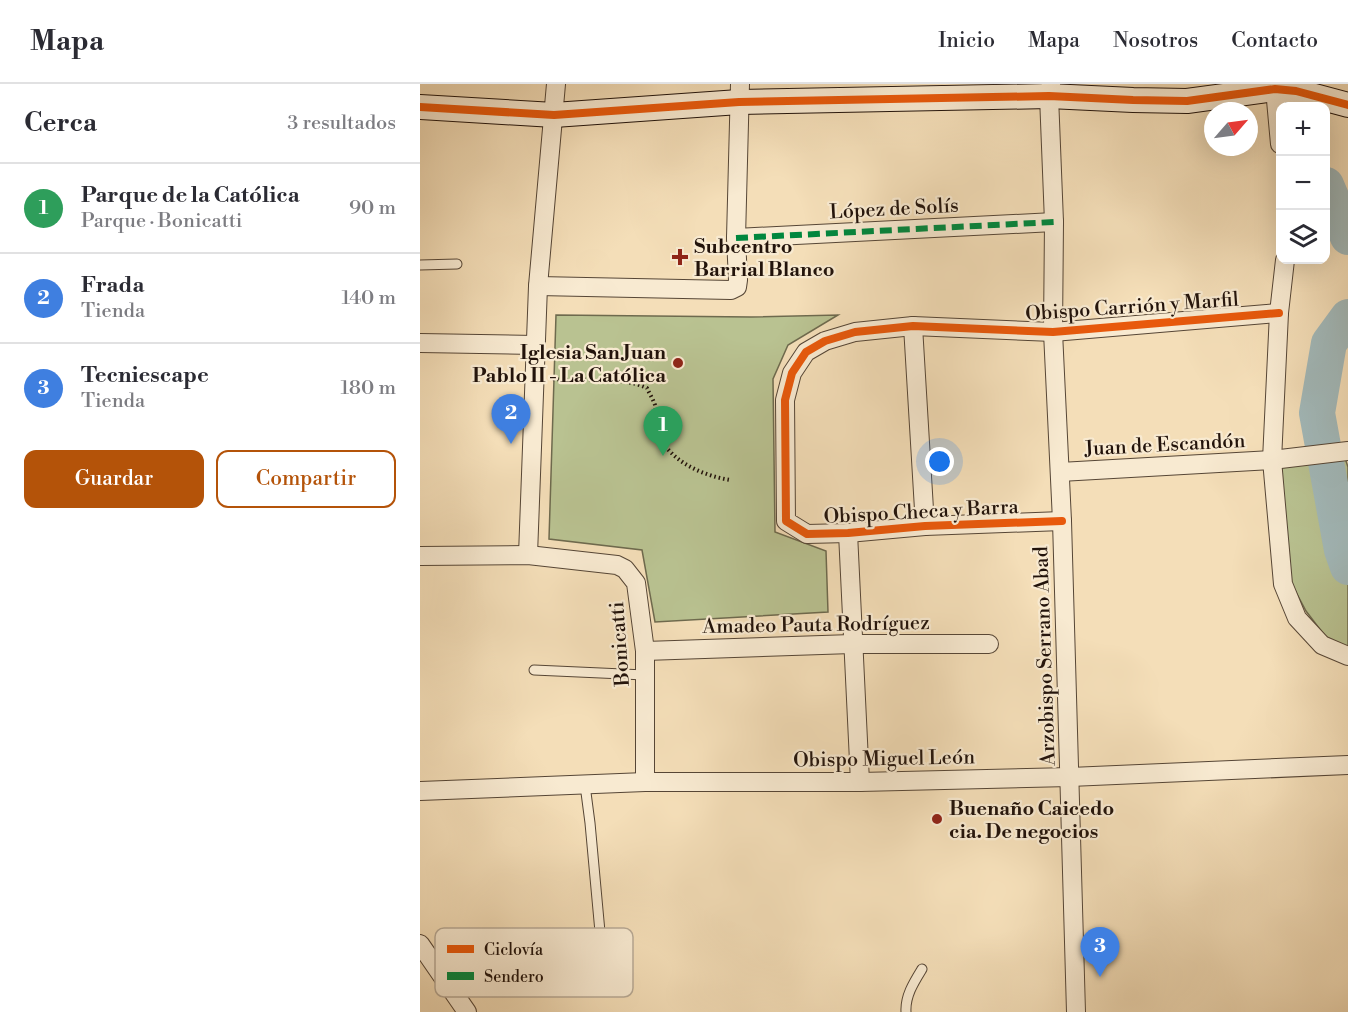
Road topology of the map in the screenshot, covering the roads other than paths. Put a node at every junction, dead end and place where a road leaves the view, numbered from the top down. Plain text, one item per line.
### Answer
1 (555, 84) edge
2 (1050, 90) edge
3 (1286, 90) junction
4 (1191, 92) edge
5 (739, 93) edge
6 (1285, 102) edge
7 (1347, 105) edge
8 (420, 107) edge
9 (554, 116) junction
10 (1054, 222) junction
11 (736, 238) junction
12 (457, 264) dead end
13 (1285, 264) edge
14 (420, 265) edge
15 (538, 286) junction
16 (1279, 313) junction
17 (913, 326) junction
18 (1053, 332) junction
19 (420, 343) edge
20 (535, 345) junction
21 (1345, 452) edge
22 (1272, 460) junction
23 (1060, 472) junction
24 (786, 521) joint
25 (1062, 521) junction
26 (925, 526) junction
27 (848, 533) junction
28 (528, 555) junction
29 (420, 556) edge
30 (852, 644) junction
31 (989, 644) dead end
32 (645, 651) junction
33 (1348, 656) edge
34 (534, 670) dead end
35 (645, 675) junction
36 (1348, 765) edge
37 (1070, 777) junction
38 (645, 782) junction
39 (860, 782) junction
40 (585, 785) junction
41 (420, 791) edge
42 (600, 928) edge
43 (420, 944) edge
44 (435, 966) edge
45 (922, 969) dead end
46 (457, 997) edge
47 (467, 1012) edge
48 (906, 1012) edge
49 (1076, 1012) edge

1 - 9 street
2 - 4 street
2 - 5 street
2 - 10 street, Arzobispo Serrano Abad
3 - 4 street
3 - 6 street
3 - 7 street
5 - 9 street
5 - 11 street
8 - 9 street
9 - 15 street
10 - 11 street, López de Solís
10 - 18 street, Arzobispo Serrano Abad
11 - 15 street
12 - 14 lane
13 - 16 street
15 - 20 street
16 - 18 street, Obispo Carrión y Marfil
16 - 22 street
17 - 18 street, Obispo Carrión y Marfil
17 - 24 street, Obispo Carrión y Marfil
17 - 26 street
18 - 23 street, Arzobispo Serrano Abad
19 - 20 street
20 - 28 street
21 - 22 street, Juan de Escandón
22 - 23 street, Juan de Escandón
22 - 33 street
23 - 25 street, Arzobispo Serrano Abad
24 - 27 street, Obispo Checa y Barra
25 - 26 street, Obispo Checa y Barra
25 - 37 street, Arzobispo Serrano Abad
26 - 27 street, Obispo Checa y Barra
27 - 30 street
28 - 29 street, Bonicatti
28 - 32 street, Bonicatti
30 - 31 street, Amadeo Pauta Rodríguez
30 - 32 street, Amadeo Pauta Rodríguez
30 - 39 street
32 - 35 street, Bonicatti
34 - 35 lane
35 - 38 street, Bonicatti
36 - 37 street, Obispo Miguel León
37 - 39 street, Obispo Miguel León
37 - 49 street, Arzobispo Serrano Abad
38 - 39 street, Obispo Miguel León
38 - 40 street, Obispo Miguel León
40 - 41 street, Obispo Miguel León
40 - 42 lane
43 - 44 street
45 - 48 lane
46 - 47 street

